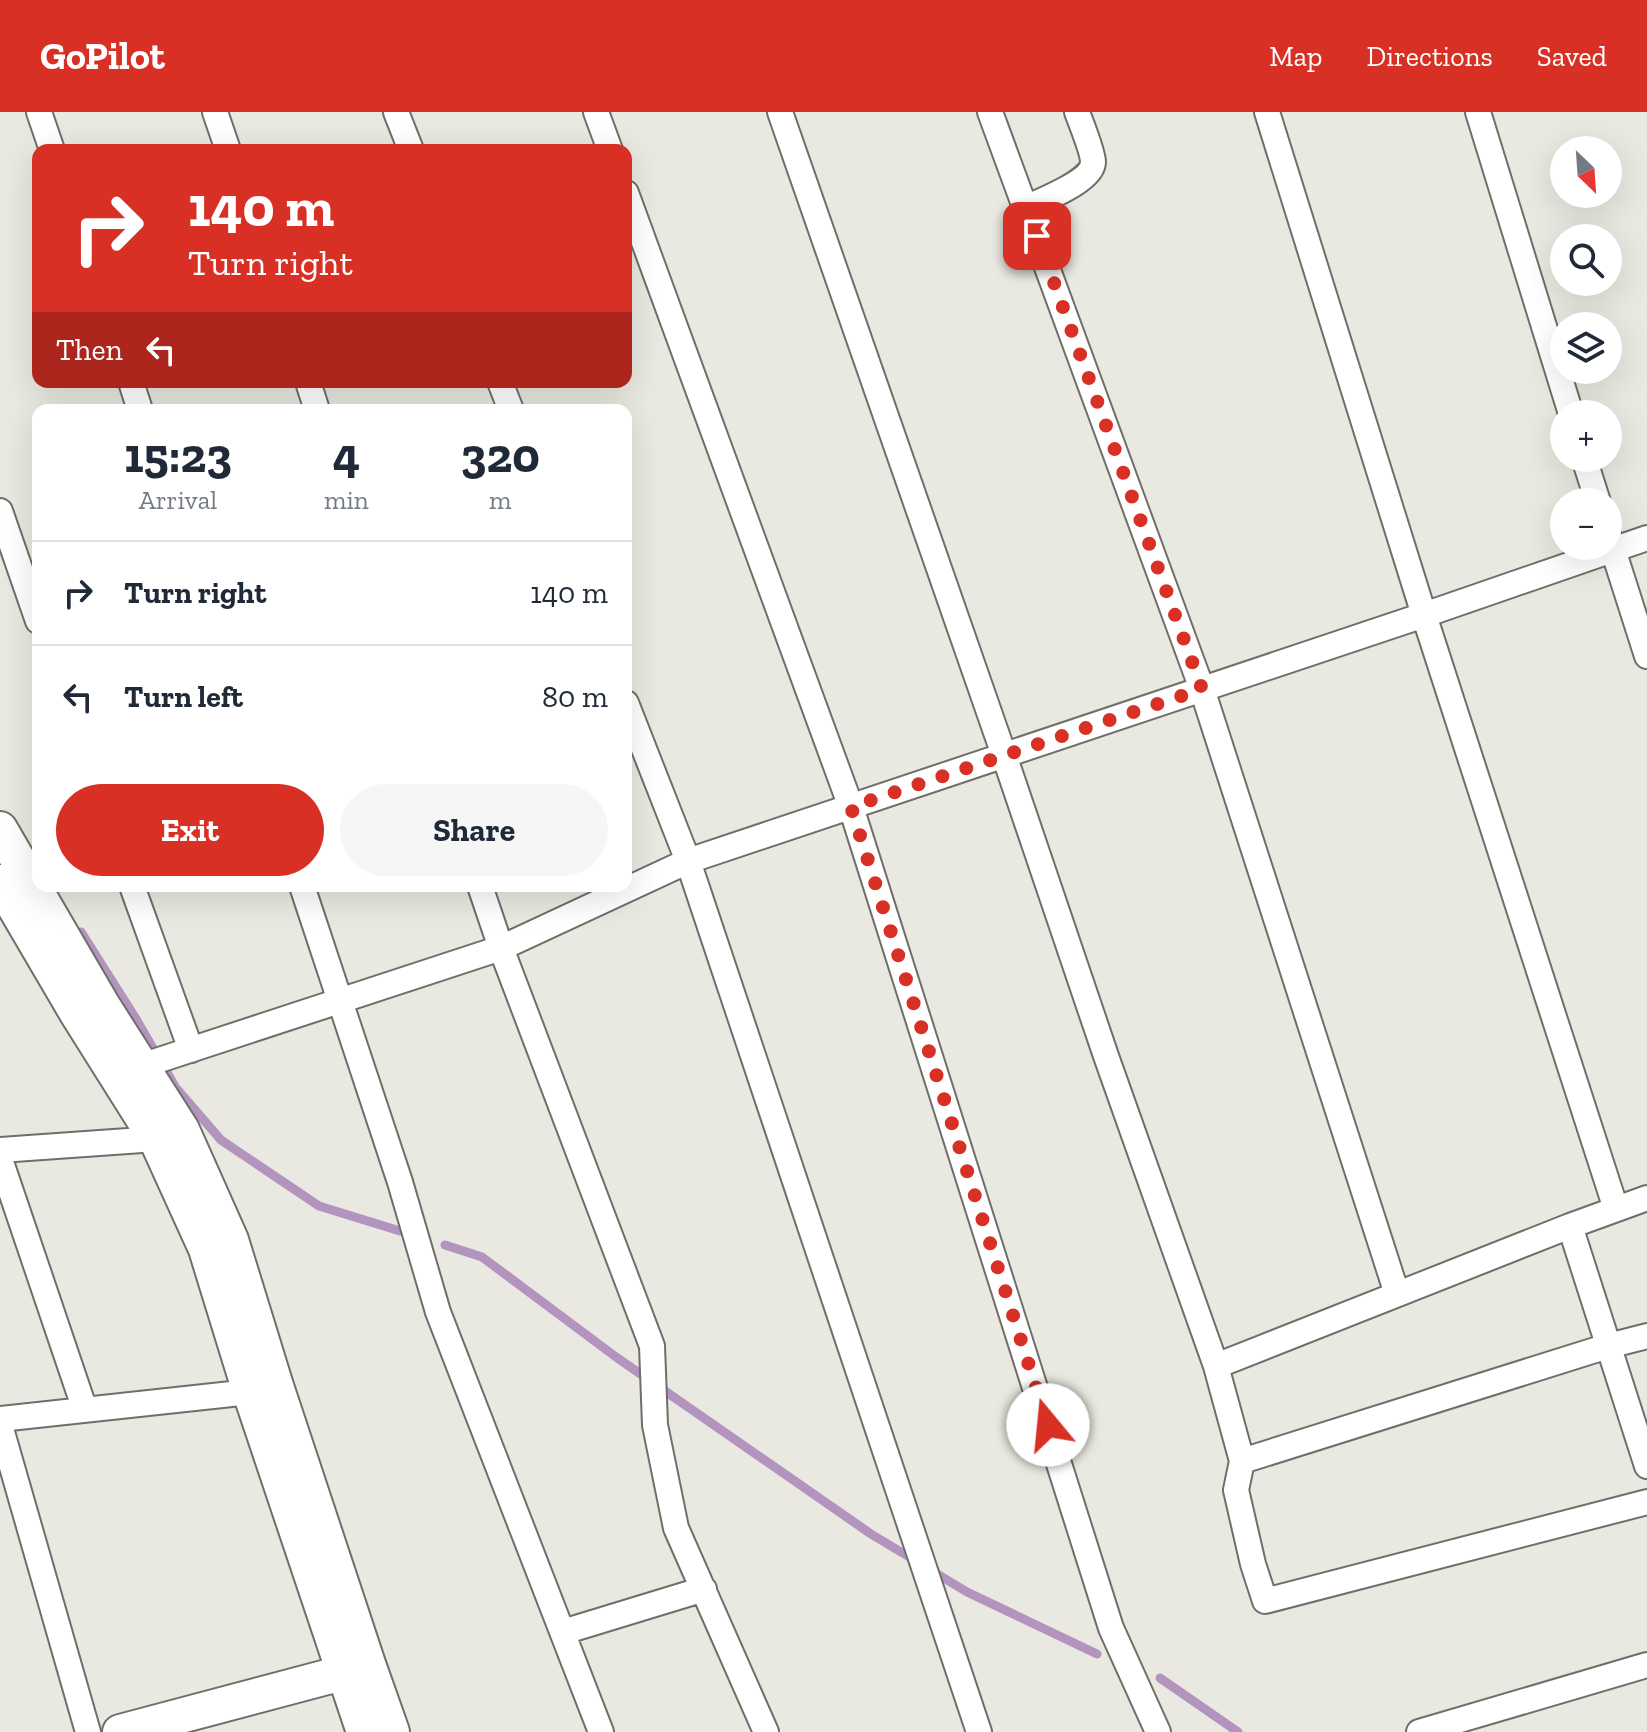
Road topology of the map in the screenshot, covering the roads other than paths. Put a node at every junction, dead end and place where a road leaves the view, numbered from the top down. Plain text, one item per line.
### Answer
1 (39, 112) edge
2 (215, 112) edge
3 (396, 112) edge
4 (596, 112) edge
5 (780, 112) edge
6 (990, 112) edge
7 (1077, 112) edge
8 (1267, 112) edge
9 (1478, 112) edge
10 (50, 144) edge
11 (226, 144) edge
12 (409, 144) edge
13 (608, 144) edge
14 (1026, 208) junction
15 (632, 209) edge
16 (1567, 400) edge
17 (0, 511) edge
18 (1647, 538) edge
19 (1622, 541) edge
20 (1564, 560) edge
21 (1616, 560) edge
22 (32, 604) edge
23 (1424, 615) junction
24 (1647, 656) edge
25 (1202, 689) junction
26 (632, 718) edge
27 (1004, 755) junction
28 (851, 807) junction
29 (0, 829) edge
30 (688, 861) junction
31 (0, 882) edge
32 (32, 884) edge
33 (632, 887) edge
34 (37, 892) edge
35 (134, 892) edge
36 (304, 892) edge
37 (482, 892) edge
38 (621, 892) edge
39 (501, 948) junction
40 (341, 1001) junction
41 (191, 1050) junction
42 (130, 1074) junction
43 (156, 1139) junction
44 (0, 1150) edge
45 (0, 1159) edge
46 (1647, 1198) edge
47 (1616, 1209) junction
48 (1570, 1226) junction
49 (1397, 1294) junction
50 (1647, 1336) edge
51 (1608, 1346) junction
52 (1216, 1366) junction
53 (250, 1392) junction
54 (85, 1410) junction
55 (0, 1419) edge
56 (0, 1425) edge
57 (1242, 1461) junction
58 (1647, 1466) edge
59 (1647, 1502) edge
60 (704, 1589) junction
61 (563, 1632) junction
62 (1647, 1665) edge
63 (342, 1673) junction
64 (88, 1732) edge
65 (120, 1732) edge
66 (364, 1732) edge
67 (392, 1732) edge
68 (601, 1732) edge
69 (766, 1732) edge
70 (979, 1732) edge
71 (1158, 1732) edge
72 (1419, 1732) edge

1 - 10 street
2 - 11 street
3 - 12 street
4 - 13 street
5 - 27 street
6 - 14 street
7 - 14 street
8 - 23 street
9 - 16 street
14 - 25 street
15 - 28 street
17 - 22 street
18 - 19 street
20 - 23 street
21 - 24 street
23 - 25 street
23 - 47 street
25 - 27 street
25 - 49 street
26 - 30 street
27 - 28 street
27 - 52 street
28 - 30 street
28 - 71 street
29 - 32 street
30 - 33 street
30 - 70 street
31 - 42 street
34 - 42 street
35 - 41 street
36 - 40 street
37 - 39 street
38 - 39 street
39 - 40 street
39 - 60 street
40 - 41 street
40 - 61 street
41 - 42 street
42 - 43 street
42 - 67 street
43 - 44 street
43 - 53 street
45 - 54 street
46 - 47 street
47 - 48 street
48 - 49 street
48 - 51 street
49 - 52 street
50 - 51 street
51 - 57 street
51 - 58 street
52 - 57 street
53 - 54 street
53 - 63 street
54 - 55 street
56 - 64 street
57 - 59 street
60 - 61 street
60 - 69 street
61 - 68 street
62 - 72 street
63 - 65 street
63 - 66 street

